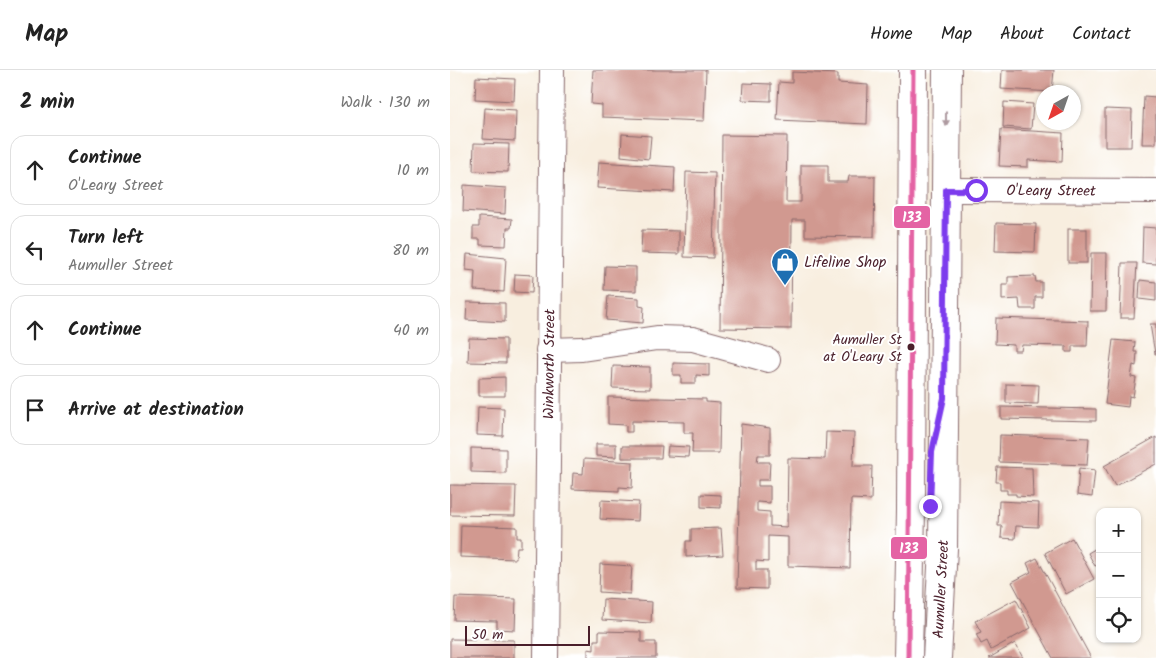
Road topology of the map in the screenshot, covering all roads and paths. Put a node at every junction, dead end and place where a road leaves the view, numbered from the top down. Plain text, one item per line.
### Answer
1 (552, 70) edge
2 (913, 70) edge
3 (946, 70) edge
4 (946, 190) junction
5 (1156, 191) edge
6 (548, 350) junction
7 (768, 360) dead end
8 (944, 398) junction
9 (911, 510) junction
10 (940, 613) junction
11 (546, 658) edge
12 (908, 658) edge
13 (938, 658) edge
14 (947, 658) edge

1 - 6 street, Winkworth Street
2 - 9 main road, Aumuller Street
3 -> 4 main road, Aumuller Street
4 - 5 street, O'Leary Street
4 - 8 main road, Aumuller Street
6 - 7 street
6 - 11 street, Winkworth Street
8 - 9 main road
8 - 10 main road, Aumuller Street
9 - 12 main road, Aumuller Street
10 - 13 main road, Aumuller Street
10 - 14 main road

